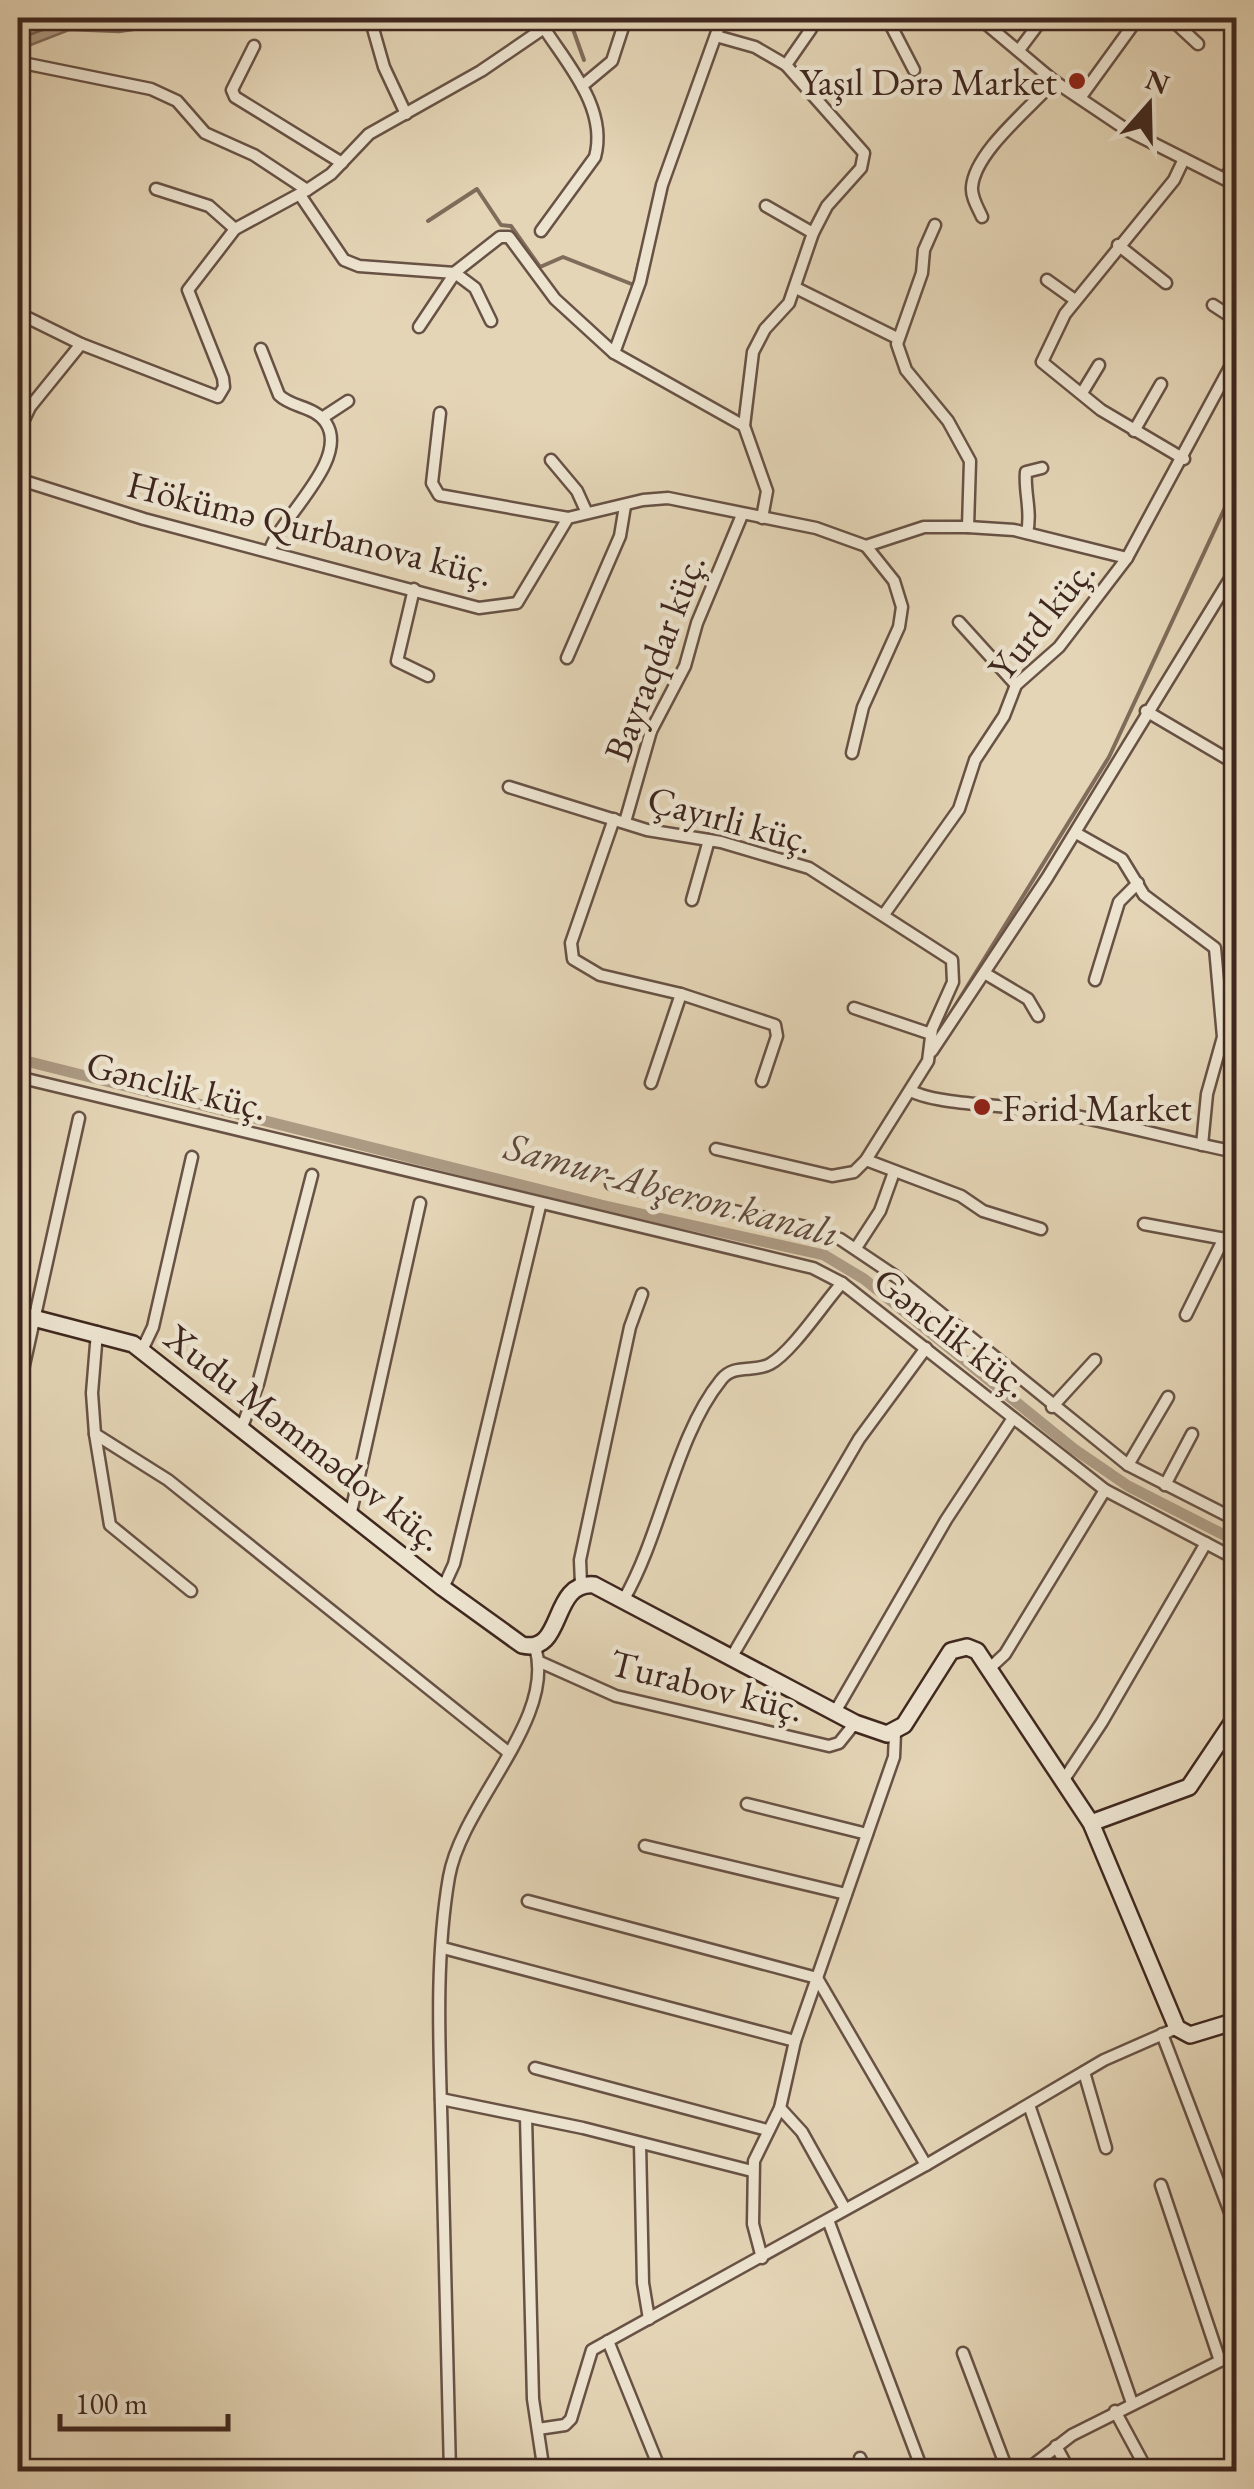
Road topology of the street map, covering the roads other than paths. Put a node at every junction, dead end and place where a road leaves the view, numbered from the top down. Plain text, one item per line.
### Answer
1 (370, 18) edge
2 (626, 18) edge
3 (722, 18) edge
4 (887, 18) edge
5 (979, 18) edge
6 (1043, 18) edge
7 (1138, 18) edge
8 (1170, 18) edge
9 (543, 23) edge
10 (811, 29) dead end
11 (716, 36) junction
12 (1198, 44) dead end
13 (254, 46) dead end
14 (1019, 50) junction
15 (18, 62) edge
16 (786, 65) junction
17 (914, 70) dead end
18 (1054, 81) junction
19 (582, 86) junction
20 (1080, 98) junction
21 (406, 114) junction
22 (1184, 159) junction
23 (1236, 162) edge
24 (342, 163) junction
25 (1225, 178) junction
26 (1236, 185) edge
27 (156, 189) dead end
28 (304, 192) junction
29 (766, 206) dead end
30 (982, 217) dead end
31 (936, 226) dead end
32 (235, 229) junction
33 (541, 232) dead end
34 (813, 233) junction
35 (1118, 245) junction
36 (454, 273) junction
37 (1047, 280) dead end
38 (1166, 283) dead end
39 (796, 288) junction
40 (1075, 300) junction
41 (1213, 305) dead end
42 (18, 313) edge
43 (1236, 320) edge
44 (492, 321) dead end
45 (419, 327) dead end
46 (897, 338) junction
47 (81, 344) junction
48 (262, 349) dead end
49 (614, 353) junction
50 (1236, 356) edge
51 (1098, 365) dead end
52 (1161, 384) dead end
53 (1082, 393) junction
54 (348, 401) dead end
55 (440, 413) dead end
56 (322, 418) junction
57 (744, 426) junction
58 (1134, 430) junction
59 (18, 432) edge
60 (1184, 459) junction
61 (551, 460) dead end
62 (1042, 468) dead end
63 (18, 478) edge
64 (624, 506) junction
65 (587, 513) junction
66 (742, 515) junction
67 (568, 518) junction
68 (762, 518) junction
69 (968, 527) junction
70 (1027, 533) junction
71 (866, 546) junction
72 (270, 550) junction
73 (1126, 558) junction
74 (1234, 577) edge
75 (414, 589) junction
76 (959, 622) dead end
77 (567, 658) dead end
78 (428, 676) dead end
79 (1016, 685) junction
80 (1146, 711) junction
81 (852, 752) dead end
82 (1236, 764) edge
83 (509, 787) dead end
84 (620, 820) junction
85 (1076, 832) junction
86 (708, 840) junction
87 (1138, 883) junction
88 (692, 900) dead end
89 (885, 913) junction
90 (986, 974) junction
91 (1095, 980) dead end
92 (681, 994) junction
93 (854, 1008) dead end
94 (1038, 1016) dead end
95 (931, 1034) junction
96 (932, 1050) junction
97 (18, 1077) edge
98 (762, 1082) dead end
99 (651, 1084) dead end
100 (911, 1091) junction
101 (79, 1118) dead end
102 (1202, 1145) junction
103 (716, 1149) dead end
104 (1236, 1152) edge
105 (192, 1158) dead end
106 (866, 1160) junction
107 (894, 1172) junction
108 (312, 1174) dead end
109 (611, 1184) dead end
110 (420, 1202) dead end
111 (540, 1206) junction
112 (1144, 1224) dead end
113 (1236, 1227) edge
114 (1041, 1229) dead end
115 (1231, 1240) edge
116 (856, 1248) junction
117 (842, 1283) junction
118 (642, 1294) dead end
119 (18, 1314) edge
120 (1186, 1315) dead end
121 (35, 1318) junction
122 (97, 1332) junction
123 (926, 1348) junction
124 (142, 1350) junction
125 (1096, 1360) dead end
126 (18, 1392) edge
127 (1168, 1396) dead end
128 (1052, 1407) junction
129 (1013, 1418) junction
130 (242, 1427) junction
131 (96, 1434) junction
132 (1192, 1434) dead end
133 (1128, 1465) junction
134 (1164, 1485) junction
135 (1105, 1490) junction
136 (350, 1512) junction
137 (1236, 1520) edge
138 (1206, 1542) junction
139 (1236, 1559) edge
140 (581, 1584) junction
141 (442, 1588) junction
142 (191, 1592) dead end
143 (624, 1600) junction
144 (538, 1654) junction
145 (731, 1658) junction
146 (991, 1668) junction
147 (835, 1712) junction
148 (1236, 1717) edge
149 (856, 1723) junction
150 (895, 1733) junction
151 (508, 1752) junction
152 (1065, 1778) junction
153 (747, 1804) dead end
154 (1091, 1823) junction
155 (867, 1834) junction
156 (645, 1846) dead end
157 (846, 1894) junction
158 (528, 1902) dead end
159 (443, 1948) junction
160 (816, 1978) junction
161 (1236, 2021) edge
162 (1170, 2031) junction
163 (794, 2041) junction
164 (534, 2068) dead end
165 (1084, 2072) junction
166 (441, 2099) junction
167 (1029, 2106) junction
168 (780, 2108) junction
169 (526, 2117) junction
170 (767, 2130) junction
171 (640, 2143) junction
172 (1106, 2148) dead end
173 (926, 2165) junction
174 (752, 2171) junction
175 (1161, 2185) dead end
176 (845, 2210) junction
177 (828, 2220) junction
178 (1236, 2228) edge
179 (762, 2258) junction
180 (649, 2319) junction
181 (608, 2341) junction
182 (962, 2353) dead end
183 (1236, 2354) edge
184 (1220, 2361) junction
185 (1132, 2403) junction
186 (1115, 2411) junction
187 (538, 2429) junction
188 (1056, 2446) junction
189 (860, 2458) dead end
190 (545, 2471) edge
191 (450, 2472) edge
192 (661, 2472) edge
193 (866, 2472) edge
194 (924, 2472) edge
195 (1008, 2472) edge
196 (1024, 2472) edge
197 (1070, 2472) edge
198 (1148, 2472) edge

1 - 21 street
2 - 19 street
3 - 11 street
4 - 17 street
5 - 14 street
6 - 14 street
7 - 20 street
8 - 12 street
9 - 19 street
9 - 21 street
10 - 16 street
11 - 16 street
11 - 49 street
13 - 24 street
14 - 18 street
15 - 28 street
16 - 34 street
18 - 20 street
18 - 30 street
19 - 33 street
20 - 22 street
21 - 24 street
22 - 25 street
22 - 35 street
23 - 25 street
24 - 28 street
25 - 26 street
27 - 32 street
28 - 32 street
28 - 36 street
29 - 34 street
31 - 46 street
32 - 47 street
34 - 39 street
35 - 38 street
35 - 40 street
36 - 44 street
36 - 45 street
36 - 49 street
37 - 40 street
39 - 46 street
39 - 57 street
40 - 53 street
41 - 43 street
42 - 47 street
46 - 69 street
47 - 59 street
48 - 56 street
49 - 57 street
50 - 60 street, Yurd küç.
51 - 53 street
52 - 58 street
53 - 58 street
54 - 56 street
55 - 67 street
56 - 72 street
57 - 68 street
58 - 60 street
60 - 73 street, Yurd küç.
61 - 65 street
62 - 70 street
63 - 72 street, Hökümə Qurbanova küç.
64 - 65 street
64 - 66 street
64 - 77 street
65 - 67 street
66 - 68 street
66 - 84 street, Bayraqdar küç.
67 - 75 street, Hökümə Qurbanova küç.
68 - 71 street
69 - 70 street
69 - 71 street
70 - 73 street
71 - 81 street
72 - 75 street, Hökümə Qurbanova küç.
73 - 79 street, Yurd küç.
74 - 80 street
75 - 78 street
76 - 79 street
79 - 89 street, Yurd küç.
80 - 82 street
80 - 85 street
83 - 84 street, Çayırli küç.
84 - 86 street, Çayırli küç.
84 - 92 street, Bayraqdar küç.
85 - 87 street
85 - 90 street
86 - 88 street
86 - 89 street, Çayırli küç.
87 - 91 street
87 - 102 street
89 - 95 street, Çayırli küç.
90 - 94 street
90 - 96 street
92 - 98 street, Bayraqdar küç.
92 - 99 street
93 - 95 street
95 - 96 street, Çayırli küç.
96 - 100 street
97 - 111 street, Gənclik küç.
100 - 102 street
100 - 106 street
101 - 121 street
102 - 104 street
103 - 106 street
105 - 124 street
106 - 107 street
107 - 114 street
107 - 116 street
108 - 130 street
109 - 116 street
110 - 136 street
111 - 117 street, Gənclik küç.
111 - 141 street
112 - 115 street
113 - 115 street
115 - 120 street
116 - 128 street
117 - 123 street, Gənclik küç.
117 - 143 street
118 - 140 street
119 - 121 street, Xudu Məmmədov küç.
121 - 122 street, Xudu Məmmədov küç.
121 - 126 street
122 - 124 street, Xudu Məmmədov küç.
122 - 131 street
123 - 129 street, Gənclik küç.
123 - 145 street
124 - 130 street, Xudu Məmmədov küç.
125 - 128 street
127 - 133 street
128 - 133 street
129 - 135 street, Gənclik küç.
129 - 147 street
130 - 136 street, Xudu Məmmədov küç.
131 - 142 street
131 - 151 street
132 - 134 street
133 - 134 street
134 - 137 street
135 - 138 street, Gənclik küç.
135 - 146 street
136 - 141 street, Xudu Məmmədov küç.
138 - 139 street, Gənclik küç.
138 - 152 street
140 - 143 street
140 - 144 street
141 - 144 street, Xudu Məmmədov küç.
143 - 145 street
144 - 149 street, Turabov küç.
144 - 151 street
145 - 147 street
146 - 150 street
146 - 152 street
147 - 149 street
148 - 154 street
149 - 150 street
150 - 155 street
151 - 159 street
152 - 154 street
153 - 155 street
154 - 162 street
155 - 157 street
156 - 157 street
157 - 160 street
158 - 160 street
159 - 163 street
159 - 166 street
160 - 163 street
160 - 173 street
161 - 162 street
162 - 165 street
162 - 178 street
163 - 168 street
164 - 170 street
165 - 167 street
165 - 172 street
166 - 169 street
166 - 191 street
167 - 173 street
167 - 185 street
168 - 170 street
168 - 176 street
169 - 171 street
169 - 187 street
170 - 174 street
171 - 174 street
171 - 180 street
173 - 176 street
174 - 179 street
175 - 184 street
176 - 177 street
177 - 179 street
177 - 194 street
179 - 180 street
180 - 181 street
181 - 187 street
181 - 192 street
182 - 195 street
183 - 184 street
184 - 185 street
185 - 186 street
186 - 188 street
186 - 198 street
187 - 190 street
188 - 196 street
188 - 197 street
189 - 193 street

